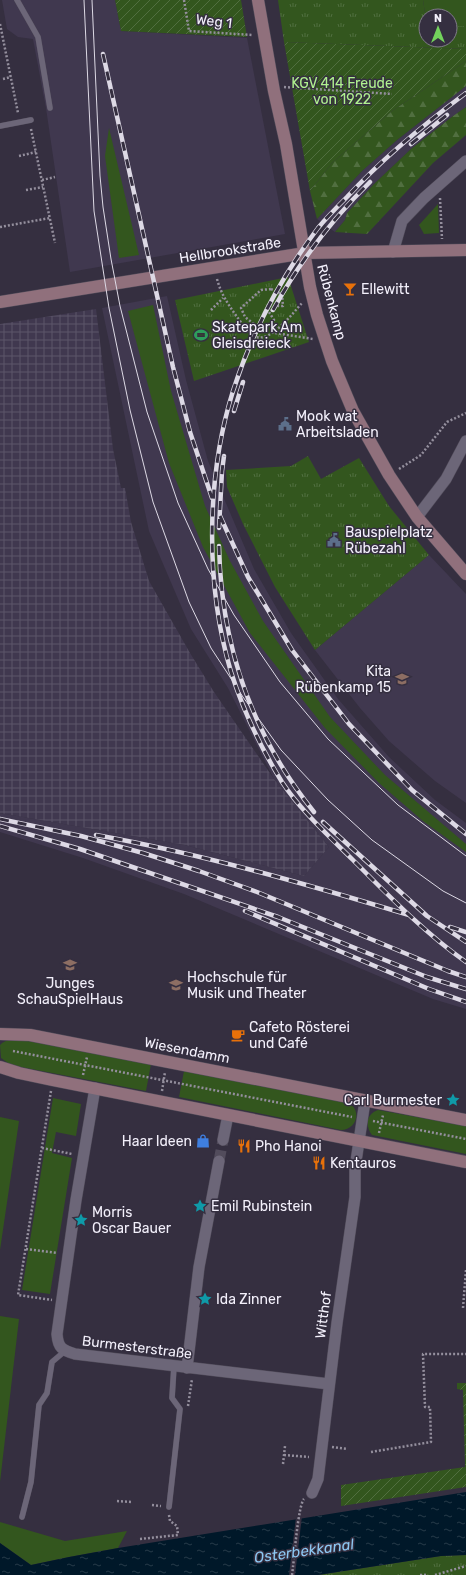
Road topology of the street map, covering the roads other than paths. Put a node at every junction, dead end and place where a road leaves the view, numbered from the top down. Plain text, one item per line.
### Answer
1 (17, 0) edge
2 (258, 0) edge
3 (50, 108) dead end
4 (30, 120) road end
5 (0, 126) edge
6 (466, 161) edge
7 (466, 250) edge
8 (393, 252) junction
9 (304, 253) junction
10 (0, 302) edge
11 (466, 441) edge
12 (417, 517) junction
13 (466, 574) edge
14 (1, 1034) edge
15 (0, 1067) edge
16 (95, 1088) junction
17 (365, 1101) junction
18 (228, 1115) junction
19 (466, 1120) edge
20 (223, 1140) tunnel mouth
21 (359, 1141) junction
22 (219, 1161) tunnel mouth
23 (466, 1162) edge
24 (65, 1351) junction
25 (174, 1366) junction
26 (190, 1368) junction
27 (329, 1384) junction
28 (312, 1493) dead end
29 (169, 1507) road end
30 (22, 1516) dead end

1 - 3 lane
2 - 9 street, Rübenkamp
4 - 5 lane
6 - 8 street
7 - 8 street, Hellbrookstraße
8 - 9 street, Hellbrookstraße
9 - 10 street, Hellbrookstraße
9 - 12 street, Rübenkamp
11 - 12 street
12 - 13 street, Rübenkamp
14 - 17 street, Wiesendamm
15 - 16 street
16 - 18 street
16 - 24 street, Burmesterstraße
17 - 19 street, Wiesendamm
17 - 21 street
18 - 20 street
18 - 21 street
21 - 23 street
21 - 27 street, Witthof
22 - 26 street
24 - 25 street, Burmesterstraße
24 - 30 lane
25 - 26 street, Burmesterstraße
25 - 29 lane
26 - 27 street, Burmesterstraße
27 - 28 street, Witthof

